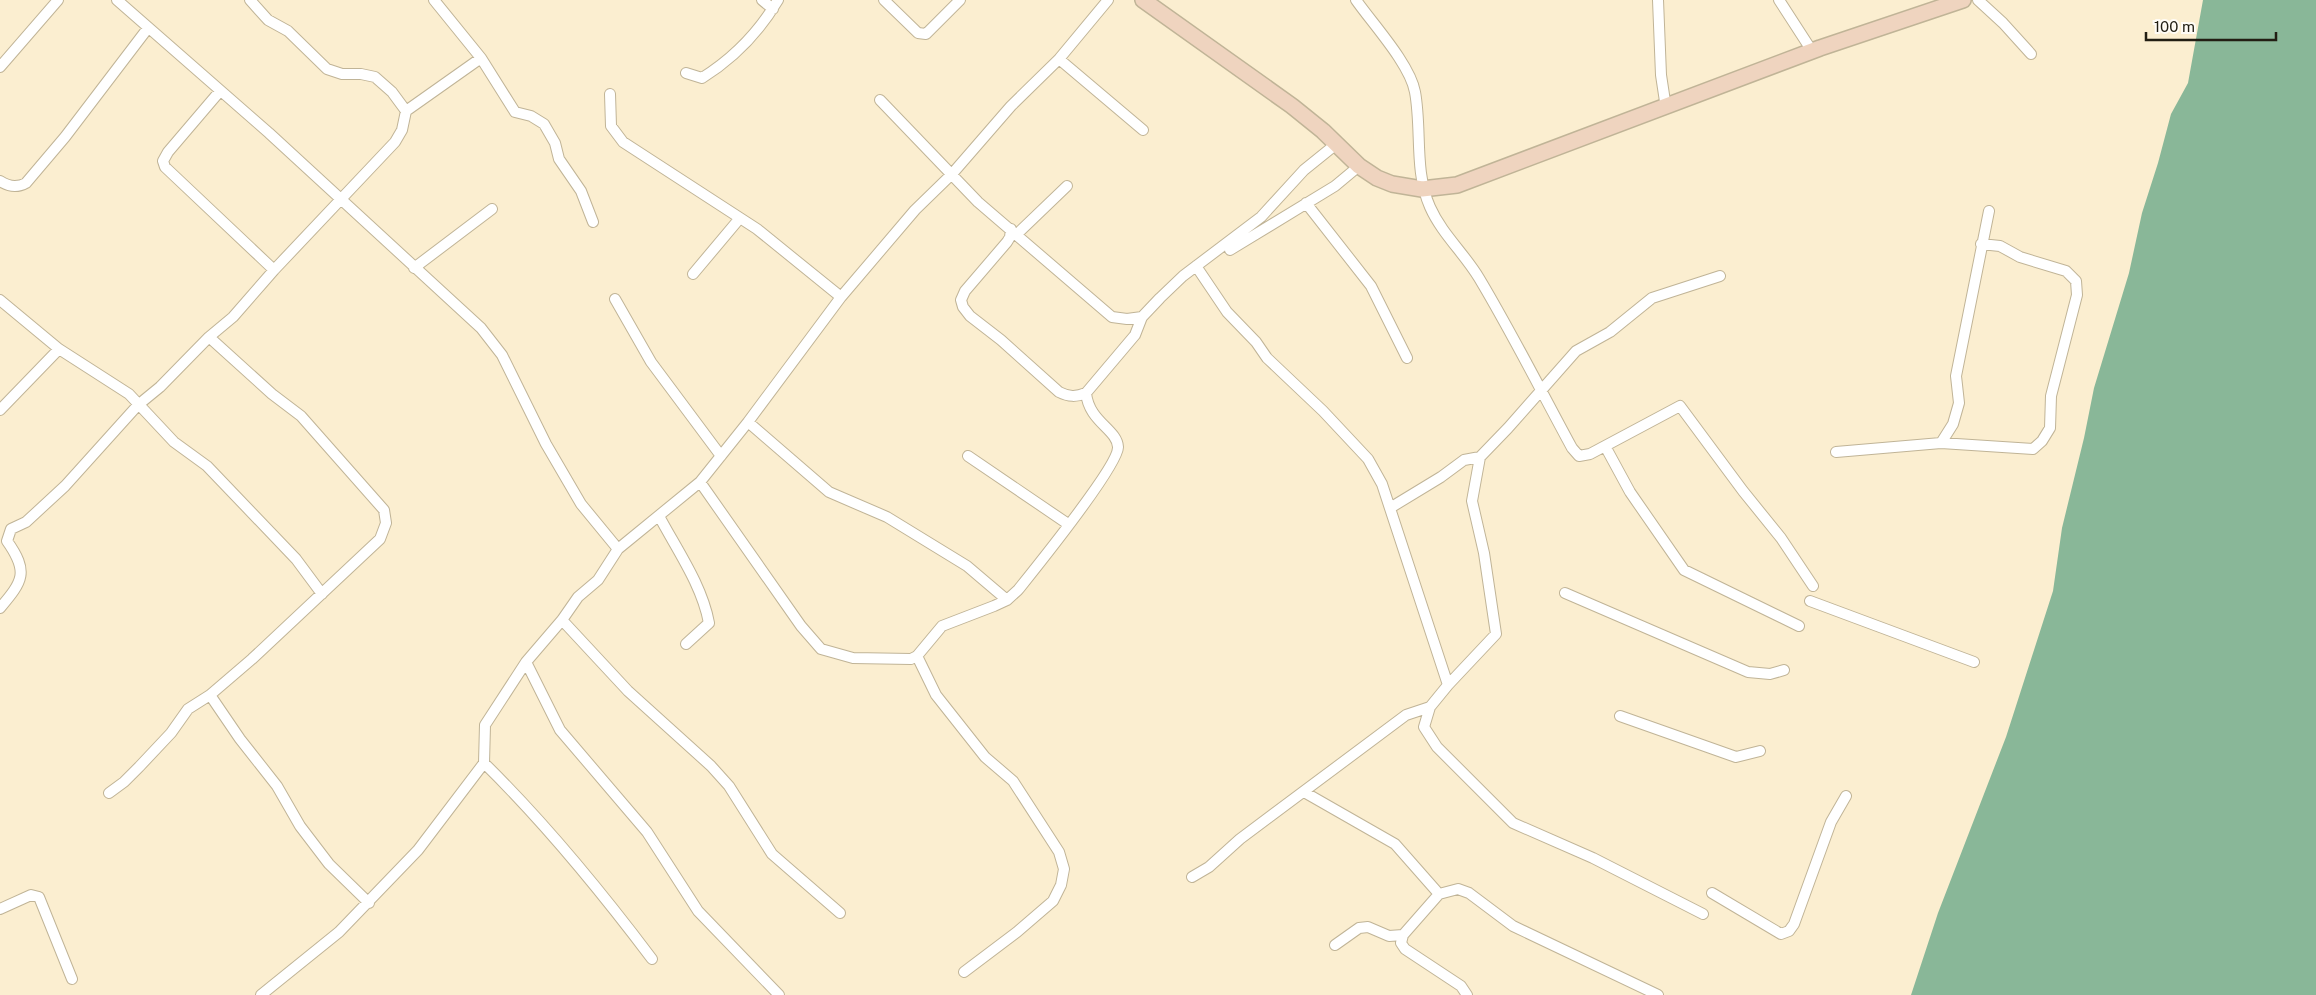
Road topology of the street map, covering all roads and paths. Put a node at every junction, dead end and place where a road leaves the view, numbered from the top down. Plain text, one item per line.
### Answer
1 (58, 0) edge
2 (117, 0) edge
3 (250, 0) edge
4 (434, 0) edge
5 (762, 0) edge
6 (884, 0) edge
7 (960, 0) edge
8 (1108, 0) edge
9 (1143, 0) edge
10 (1356, 0) edge
11 (1658, 0) edge
12 (1779, 0) edge
13 (1963, 0) edge
14 (1978, 0) edge
15 (776, 4) edge
16 (148, 28) junction
17 (1812, 51) junction
18 (2031, 54) dead end
19 (480, 58) junction
20 (1059, 59) junction
21 (0, 67) edge
22 (686, 73) dead end
23 (220, 91) junction
24 (610, 94) dead end
25 (880, 100) dead end
26 (1666, 108) junction
27 (406, 111) junction
28 (1143, 130) dead end
29 (1335, 144) junction
30 (1359, 166) junction
31 (952, 174) junction
32 (0, 181) edge
33 (1067, 186) dead end
34 (1422, 189) junction
35 (340, 199) junction
36 (1306, 203) junction
37 (492, 209) dead end
38 (1989, 211) dead end
39 (740, 218) junction
40 (593, 222) dead end
41 (1013, 232) junction
42 (1981, 244) junction
43 (414, 268) junction
44 (1198, 269) junction
45 (274, 270) junction
46 (693, 274) dead end
47 (1720, 276) dead end
48 (841, 297) junction
49 (615, 299) dead end
50 (0, 300) edge
51 (1142, 317) junction
52 (210, 337) junction
53 (59, 349) junction
54 (1407, 358) dead end
55 (1541, 391) junction
56 (1086, 393) junction
57 (138, 405) junction
58 (0, 410) edge
59 (748, 422) junction
60 (1941, 443) junction
61 (1605, 446) junction
62 (1836, 452) dead end
63 (721, 456) junction
64 (968, 456) dead end
65 (1480, 457) junction
66 (700, 482) junction
67 (1390, 508) junction
68 (658, 516) junction
69 (1068, 524) junction
70 (618, 549) junction
71 (1813, 586) dead end
72 (1565, 593) dead end
73 (322, 594) junction
74 (1007, 600) junction
75 (1810, 601) dead end
76 (0, 608) edge
77 (562, 620) junction
78 (1799, 626) dead end
79 (686, 644) dead end
80 (917, 656) junction
81 (526, 662) junction
82 (1974, 662) dead end
83 (1784, 670) dead end
84 (1448, 685) junction
85 (210, 694) junction
86 (1430, 707) junction
87 (1620, 716) dead end
88 (1760, 751) dead end
89 (484, 763) junction
90 (1304, 792) junction
91 (108, 793) dead end
92 (1846, 796) dead end
93 (1192, 877) dead end
94 (1712, 893) dead end
95 (1440, 894) junction
96 (369, 903) junction
97 (0, 909) edge
98 (840, 913) dead end
99 (1702, 914) dead end
100 (1403, 934) junction
101 (1335, 945) dead end
102 (652, 959) dead end
103 (964, 972) dead end
104 (72, 979) dead end
105 (262, 995) edge
106 (779, 995) edge
107 (1467, 995) edge
108 (1658, 995) edge

1 - 21 street
2 - 16 street
3 - 27 street
4 - 19 street
5 - 15 street
6 - 7 street
8 - 20 street
9 - 29 street
10 - 34 street
11 - 26 street
12 - 17 street
13 - 17 street
14 - 18 street
15 - 22 street
16 - 23 street
16 - 32 street
17 - 26 street
19 - 27 street
19 - 40 street
20 - 28 street
20 - 31 street
23 - 35 street
23 - 45 street
24 - 39 street
25 - 31 street
26 - 34 street
27 - 35 street
29 - 30 street
29 - 44 street
30 - 34 street
30 - 36 street
31 - 41 street
31 - 48 street
33 - 41 street
34 - 55 street
35 - 43 street
35 - 45 street
36 - 44 street
36 - 54 street
37 - 43 street
38 - 42 street
39 - 46 street
39 - 48 street
41 - 51 street
41 - 56 street
42 - 60 street
42 - 60 street
43 - 70 street
44 - 51 street
44 - 67 street
45 - 52 street
47 - 55 street
48 - 59 street
49 - 63 street
50 - 53 street
51 - 56 street
52 - 57 street
52 - 73 street
53 - 57 street
53 - 58 street
55 - 61 street
55 - 65 street
56 - 69 street
57 - 73 street
57 - 76 street
59 - 63 street
59 - 74 street
60 - 62 street
61 - 71 street
61 - 78 street
63 - 66 street
64 - 69 street
65 - 67 street
65 - 84 street
66 - 68 street
66 - 80 street
67 - 84 street
68 - 70 street
68 - 79 street
69 - 74 street
70 - 77 street
72 - 83 street
73 - 85 street
74 - 80 street
75 - 82 street
77 - 81 street
77 - 98 street
80 - 103 street
81 - 89 street
81 - 106 street
84 - 86 street
85 - 91 street
85 - 96 street
86 - 90 street
86 - 99 street
87 - 88 street
89 - 96 street
89 - 102 street
90 - 93 street
90 - 95 street
92 - 94 street
95 - 100 street
95 - 108 street
96 - 105 street
97 - 104 street
100 - 101 street
100 - 107 street

